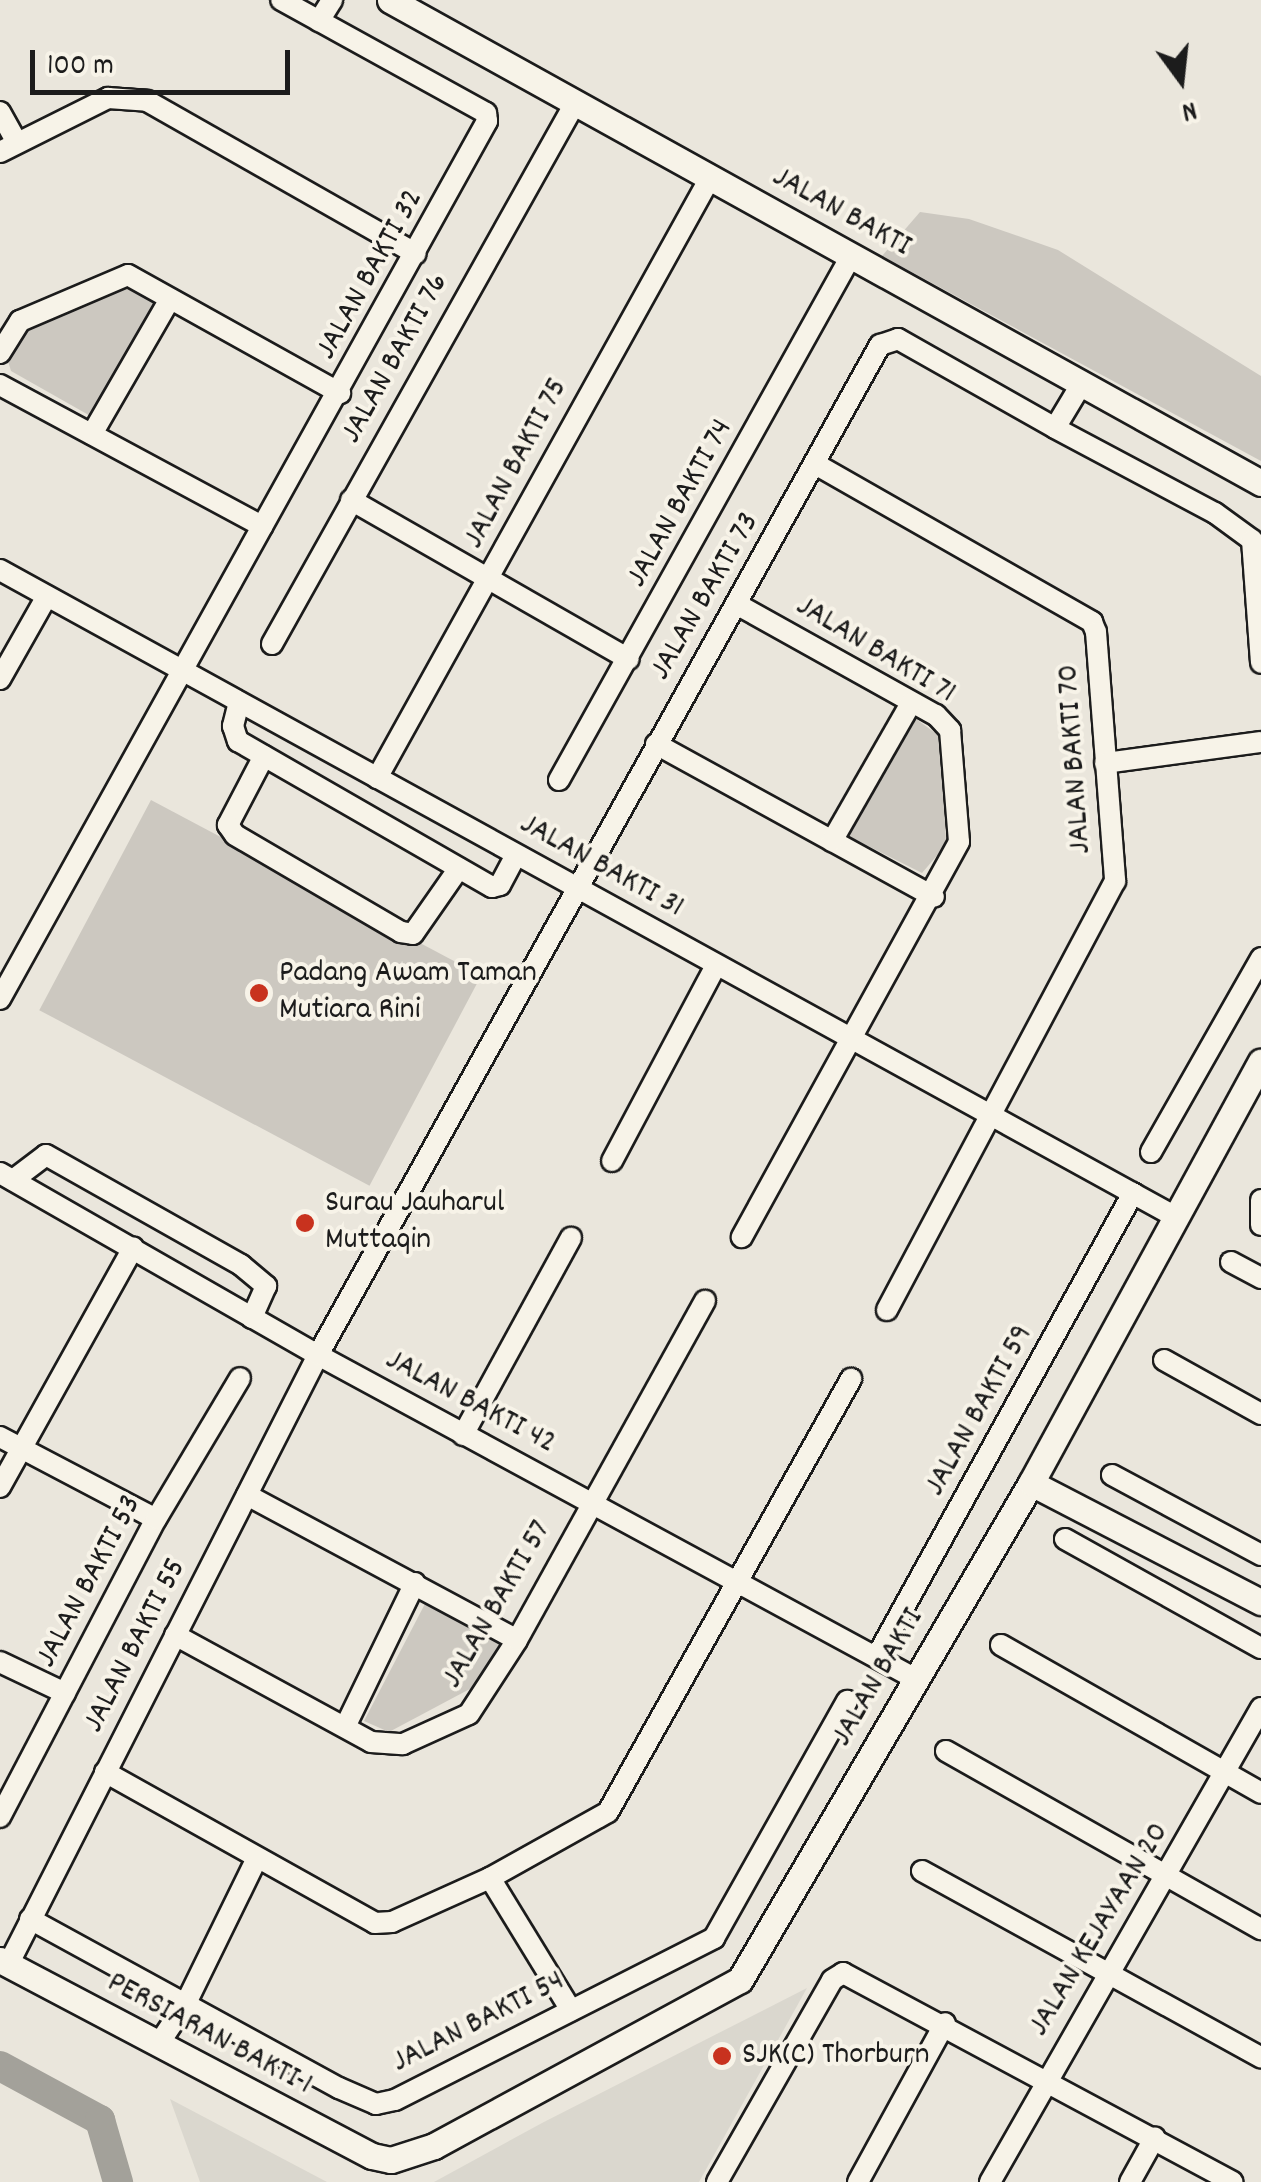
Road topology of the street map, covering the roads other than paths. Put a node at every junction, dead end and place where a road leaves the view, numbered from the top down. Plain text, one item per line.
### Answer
1 (281, 0) edge
2 (332, 0) edge
3 (390, 0) edge
4 (319, 21) junction
5 (574, 105) junction
6 (0, 112) edge
7 (9, 148) edge
8 (710, 178) junction
9 (416, 254) junction
10 (851, 256) junction
11 (170, 299) junction
12 (0, 353) edge
13 (1082, 383) junction
14 (0, 384) edge
15 (340, 393) junction
16 (1056, 428) junction
17 (92, 434) junction
18 (817, 465) junction
19 (1261, 483) edge
20 (351, 500) junction
21 (262, 526) junction
22 (0, 570) edge
23 (490, 580) junction
24 (47, 596) junction
25 (738, 604) junction
26 (272, 644) dead end
27 (629, 659) junction
28 (1261, 662) edge
29 (183, 665) junction
30 (0, 679) edge
31 (239, 702) junction
32 (912, 703) junction
33 (1261, 742) edge
34 (656, 744) junction
35 (264, 756) junction
36 (1105, 763) junction
37 (378, 778) junction
38 (560, 780) dead end
39 (832, 841) junction
40 (516, 855) junction
41 (459, 868) junction
42 (576, 886) junction
43 (934, 897) junction
44 (1261, 958) edge
45 (716, 964) junction
46 (0, 998) edge
47 (850, 1038) junction
48 (1261, 1062) edge
49 (990, 1118) junction
50 (1152, 1152) dead end
51 (612, 1161) dead end
52 (6, 1176) edge
53 (1133, 1193) junction
54 (1261, 1200) edge
55 (1174, 1216) junction
56 (1261, 1225) edge
57 (742, 1237) dead end
58 (571, 1238) dead end
59 (133, 1248) junction
60 (1231, 1262) dead end
61 (1261, 1278) edge
62 (704, 1301) dead end
63 (888, 1310) dead end
64 (252, 1318) junction
65 (318, 1355) junction
66 (1164, 1360) dead end
67 (240, 1378) dead end
68 (851, 1380) dead end
69 (1261, 1414) edge
70 (463, 1435) junction
71 (0, 1437) edge
72 (23, 1450) junction
73 (1112, 1475) dead end
74 (1031, 1483) junction
75 (0, 1486) edge
76 (246, 1495) junction
77 (591, 1502) junction
78 (156, 1519) junction
79 (1065, 1539) dead end
80 (1261, 1555) edge
81 (736, 1579) junction
82 (416, 1583) junction
83 (1261, 1602) edge
84 (175, 1635) junction
85 (517, 1640) junction
86 (1000, 1646) dead end
87 (1261, 1648) edge
88 (877, 1656) junction
89 (0, 1662) edge
90 (916, 1679) junction
91 (65, 1693) junction
92 (848, 1701) dead end
93 (1261, 1708) edge
94 (345, 1727) junction
95 (946, 1751) dead end
96 (105, 1772) junction
97 (1226, 1774) junction
98 (1261, 1793) edge
99 (0, 1816) edge
100 (256, 1860) junction
101 (922, 1871) dead end
102 (490, 1878) junction
103 (1169, 1878) junction
104 (30, 1920) junction
105 (1261, 1928) edge
106 (4, 1963) edge
107 (1112, 1972) junction
108 (186, 2003) junction
109 (571, 2010) junction
110 (945, 2023) junction
111 (158, 2045) junction
112 (1261, 2057) edge
113 (1046, 2080) junction
114 (1155, 2137) junction
115 (391, 2160) joint
116 (717, 2182) edge
117 (858, 2182) edge
118 (990, 2182) edge
119 (1130, 2182) edge
120 (1232, 2182) edge

1 - 4 street, JALAN BAKTI 32
2 - 4 street
3 - 5 street, JALAN BAKTI
4 - 9 street, JALAN BAKTI 32
5 - 8 street, JALAN BAKTI
5 - 20 street, JALAN BAKTI 76
6 - 7 street
7 - 9 street
8 - 10 street, JALAN BAKTI
8 - 23 street, JALAN BAKTI 75
9 - 15 street, JALAN BAKTI 32
10 - 13 street, JALAN BAKTI
10 - 27 street, JALAN BAKTI 74
11 - 12 street
11 - 15 street
11 - 17 street
13 - 16 street
13 - 19 street, JALAN BAKTI
14 - 17 street
15 - 21 street, JALAN BAKTI 32
16 - 18 street, JALAN BAKTI 73
16 - 28 street
17 - 21 street
18 - 25 street, JALAN BAKTI 73
18 - 36 street, JALAN BAKTI 70
20 - 23 street
20 - 26 street, JALAN BAKTI 76
21 - 29 street, JALAN BAKTI 32
22 - 24 street, JALAN BAKTI 31
23 - 27 street
23 - 37 street, JALAN BAKTI 75
24 - 29 street, JALAN BAKTI 31
24 - 30 street
25 - 32 street, JALAN BAKTI 71
25 - 34 street, JALAN BAKTI 73
27 - 38 street, JALAN BAKTI 74
29 - 31 street, JALAN BAKTI 31
29 - 46 street, JALAN BAKTI 32
31 - 35 street
31 - 37 street, JALAN BAKTI 31
32 - 39 street
32 - 43 street, JALAN BAKTI 71
33 - 36 street
34 - 39 street
34 - 42 street, JALAN BAKTI 73
35 - 41 street
35 - 41 street
36 - 49 street, JALAN BAKTI 70
37 - 40 street, JALAN BAKTI 31
39 - 43 street
40 - 41 street
40 - 42 street, JALAN BAKTI 31
42 - 45 street, JALAN BAKTI 31
42 - 65 street, JALAN BAKTI 73
43 - 47 street, JALAN BAKTI 71
44 - 50 street
45 - 47 street, JALAN BAKTI 31
45 - 51 street
47 - 49 street, JALAN BAKTI 31
47 - 57 street, JALAN BAKTI 71
48 - 55 street, JALAN BAKTI
49 - 53 street, JALAN BAKTI 31
49 - 63 street, JALAN BAKTI 70
52 - 59 street, JALAN BAKTI 42
52 - 64 street
53 - 55 street, JALAN BAKTI 31
53 - 88 street, JALAN BAKTI 59
54 - 56 street
55 - 74 street, JALAN BAKTI
58 - 70 street
59 - 64 street, JALAN BAKTI 42
59 - 72 street
60 - 61 street
62 - 77 street, JALAN BAKTI 57
64 - 65 street, JALAN BAKTI 42
65 - 70 street, JALAN BAKTI 42
65 - 76 street, JALAN BAKTI 55
66 - 69 street
67 - 78 street, JALAN BAKTI 53
68 - 81 street
70 - 77 street, JALAN BAKTI 42
71 - 72 street
72 - 75 street
72 - 78 street
73 - 80 street
74 - 83 street
74 - 90 street, JALAN BAKTI
76 - 82 street
76 - 84 street, JALAN BAKTI 55
77 - 81 street, JALAN BAKTI 42
77 - 85 street, JALAN BAKTI 57
78 - 91 street, JALAN BAKTI 53
79 - 87 street
81 - 88 street, JALAN BAKTI 42
81 - 102 street
82 - 85 street
82 - 94 street
84 - 94 street, JALAN BAKTI 57
84 - 96 street, JALAN BAKTI 55
85 - 94 street, JALAN BAKTI 57
86 - 97 street
88 - 90 street, JALAN BAKTI 42
89 - 91 street
90 - 115 street, JALAN BAKTI
91 - 99 street, JALAN BAKTI 53
92 - 109 street, JALAN BAKTI 54
93 - 97 street, JALAN KEJAYAAN 20
95 - 103 street
96 - 100 street
96 - 104 street, JALAN BAKTI 55
97 - 98 street
97 - 103 street, JALAN KEJAYAAN 20
100 - 102 street
100 - 108 street
101 - 107 street
102 - 109 street
103 - 105 street
103 - 107 street, JALAN KEJAYAAN 20
104 - 106 street, JALAN BAKTI 55
104 - 108 street, JALAN BAKTI 54
106 - 111 street, PERSIARAN BAKTI 1
107 - 112 street
107 - 113 street, JALAN KEJAYAAN 20
108 - 109 street, JALAN BAKTI 54
108 - 111 street
110 - 113 street
110 - 116 street
110 - 117 street
111 - 115 street, PERSIARAN BAKTI 1
113 - 114 street
113 - 118 street, JALAN KEJAYAAN 20
114 - 119 street
114 - 120 street

